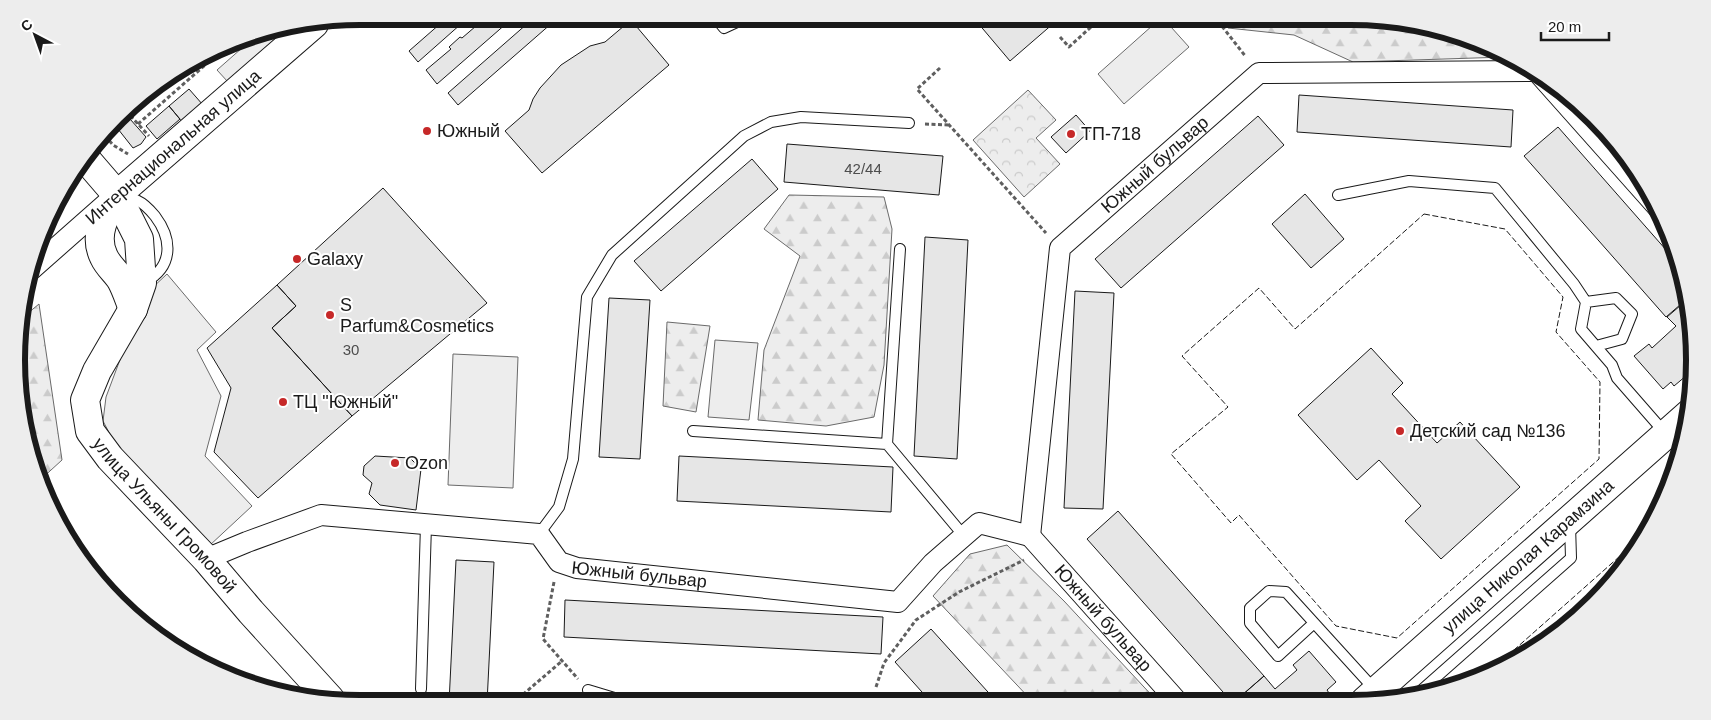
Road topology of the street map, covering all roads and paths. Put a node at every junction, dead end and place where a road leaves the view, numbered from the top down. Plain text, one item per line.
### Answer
1 (1094, 25) edge
2 (1221, 25) edge
3 (308, 29) edge
4 (1060, 38) dead end
5 (209, 61) edge
6 (940, 68) dead end
7 (1520, 71) edge
8 (1259, 73) junction
9 (1562, 100) edge
10 (131, 116) edge
11 (910, 123) joint
12 (138, 124) junction
13 (949, 125) junction
14 (150, 137) dead end
15 (108, 139) edge
16 (129, 155) dead end
17 (89, 163) edge
18 (1634, 181) edge
19 (117, 195) junction
20 (1338, 195) dead end
21 (1060, 248) junction
22 (900, 249) dead end
23 (40, 262) edge
24 (131, 281) junction
25 (1586, 302) junction
26 (1596, 346) junction
27 (1681, 421) edge
28 (693, 431) dead end
29 (1666, 434) junction
30 (888, 444) junction
31 (1570, 520) junction
32 (426, 525) junction
33 (539, 534) junction
34 (964, 536) junction
35 (1030, 536) junction
36 (1043, 551) junction
37 (206, 560) junction
38 (559, 562) junction
39 (1314, 623) junction
40 (562, 661) junction
41 (1425, 687) edge
42 (421, 689) dead end
43 (588, 690) joint
44 (324, 693) edge
45 (1383, 693) edge
46 (1374, 694) edge
47 (522, 695) edge
48 (605, 695) edge
49 (873, 695) edge
50 (1172, 695) edge

1 - 4 path
2 - 8 path
3 - 19 main road, Интернациональная улица
5 - 12 path
6 - 13 path
7 - 8 street
8 - 21 street, Южный бульвар
9 - 18 street
10 - 12 path
11 - 13 path
11 - 33 lane
12 - 14 path
13 - 21 path
15 - 16 path
17 - 19 main road, улица Ульяны Громовой
19 - 23 street, Интернациональная улица
19 - 24 main road, улица Ульяны Громовой
19 - 24 main road
20 - 25 lane
21 - 35 street
22 - 30 lane
24 - 37 main road, улица Ульяны Громовой
25 - 26 lane
25 - 26 lane
26 - 29 lane
27 - 29 main road, улица Николая Карамзина
28 - 30 lane
29 - 31 main road, улица Николая Карамзина
30 - 34 lane
31 - 41 lane
31 - 45 main road, улица Николая Карамзина
32 - 33 street
32 - 37 street
32 - 42 lane
33 - 38 street, Южный бульвар
34 - 35 street, Южный бульвар
34 - 38 street, Южный бульвар
35 - 36 street, Южный бульвар
36 - 49 path
36 - 50 street, Южный бульвар
37 - 44 main road, улица Ульяны Громовой
38 - 40 path
39 - 39 lane
39 - 46 lane
40 - 43 path
40 - 47 path
43 - 48 lane

